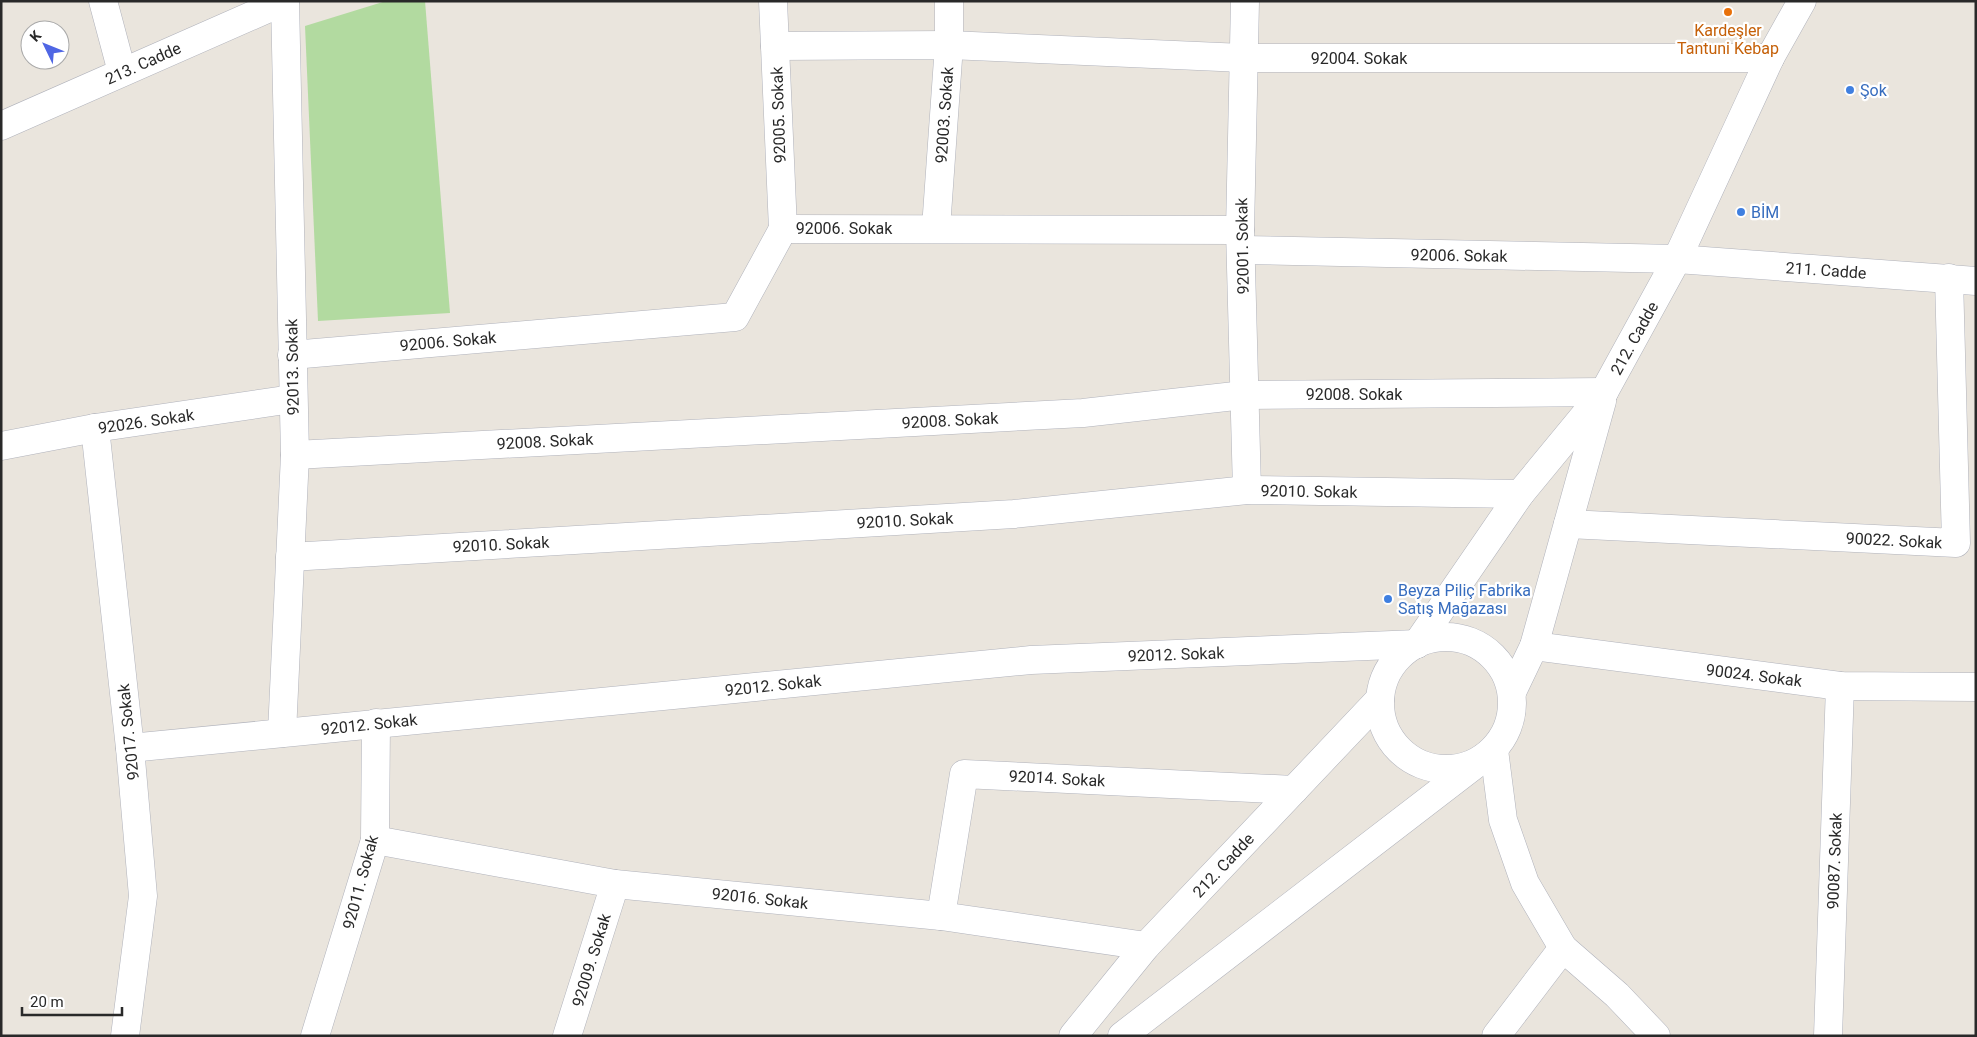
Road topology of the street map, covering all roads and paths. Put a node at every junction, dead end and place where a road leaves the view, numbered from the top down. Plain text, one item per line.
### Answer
1 (103, 1) edge
2 (285, 1) edge
3 (773, 1) edge
4 (949, 1) edge
5 (1245, 1) edge
6 (1802, 1) edge
7 (949, 45) junction
8 (775, 46) junction
9 (1243, 58) junction
10 (1770, 58) junction
11 (122, 72) junction
12 (1, 126) edge
13 (936, 228) junction
14 (783, 229) junction
15 (1241, 240) junction
16 (1677, 259) junction
17 (1963, 279) edge
18 (292, 354) junction
19 (1604, 392) junction
20 (1244, 395) junction
21 (292, 399) junction
22 (95, 428) junction
23 (1, 446) edge
24 (295, 455) junction
25 (1248, 490) junction
26 (1520, 494) junction
27 (1568, 524) junction
28 (290, 557) junction
29 (1417, 644) junction
30 (1534, 646) junction
31 (1840, 686) junction
32 (1976, 687) edge
33 (1512, 692) junction
34 (1380, 699) junction
35 (376, 723) junction
36 (282, 733) junction
37 (130, 748) junction
38 (1494, 750) junction
39 (1294, 790) junction
40 (375, 840) junction
41 (615, 884) junction
42 (941, 916) junction
43 (1146, 946) junction
44 (1563, 948) junction
45 (125, 1036) edge
46 (316, 1036) edge
47 (568, 1036) edge
48 (1072, 1036) edge
49 (1122, 1036) edge
50 (1496, 1036) edge
51 (1656, 1036) edge
52 (1828, 1036) edge

1 - 11 street
2 - 11 street, 213. Cadde
2 - 18 street, 92013. Sokak
3 - 8 street, 92005. Sokak
4 - 7 street, 92003. Sokak
5 - 9 street, 92001. Sokak
6 - 10 street, 212. Cadde
7 - 8 street, 92004. Sokak
7 - 9 street, 92004. Sokak
7 - 13 street, 92003. Sokak
8 - 14 street, 92005. Sokak
9 - 10 street, 92004. Sokak
9 - 15 street, 92001. Sokak
10 - 16 street, 212. Cadde
11 - 12 street, 213. Cadde
13 - 14 street, 92006. Sokak
13 - 15 street, 92006. Sokak
14 - 18 street, 92006. Sokak
15 - 16 street, 92006. Sokak
15 - 20 street, 92001. Sokak
16 - 17 street, 211. Cadde
16 - 19 street, 212. Cadde
17 - 27 street, 90022. Sokak
18 - 21 street, 92013. Sokak
19 - 20 street, 92008. Sokak
19 - 26 street, 212. Cadde
19 - 27 street
20 - 24 street, 92008. Sokak
20 - 25 street, 92001. Sokak
21 - 22 street, 92026. Sokak
21 - 24 street, 92013. Sokak
22 - 23 street, 92026. Sokak
22 - 37 street, 92017. Sokak
24 - 28 street, 92013. Sokak
25 - 26 street, 92010. Sokak
25 - 28 street, 92010. Sokak
26 - 29 street, 212. Cadde
27 - 30 street
28 - 36 street, 92013. Sokak
29 - 33 street
29 - 34 street
29 - 35 street, 92012. Sokak
30 - 31 street, 90024. Sokak
30 - 33 street
31 - 32 street, 90024. Sokak
31 - 52 street, 90087. Sokak
33 - 38 street
34 - 38 street
34 - 39 street, 212. Cadde
35 - 36 street, 92012. Sokak
35 - 40 street, 92011. Sokak
36 - 37 street, 92012. Sokak
37 - 45 street, 92017. Sokak
38 - 44 street
38 - 49 street
39 - 42 street, 92014. Sokak
39 - 43 street, 212. Cadde
40 - 41 street, 92016. Sokak
40 - 46 street, 92011. Sokak
41 - 42 street, 92016. Sokak
41 - 47 street, 92009. Sokak
42 - 43 street, 92016. Sokak
43 - 48 street, 212. Cadde
44 - 50 street
44 - 51 street

